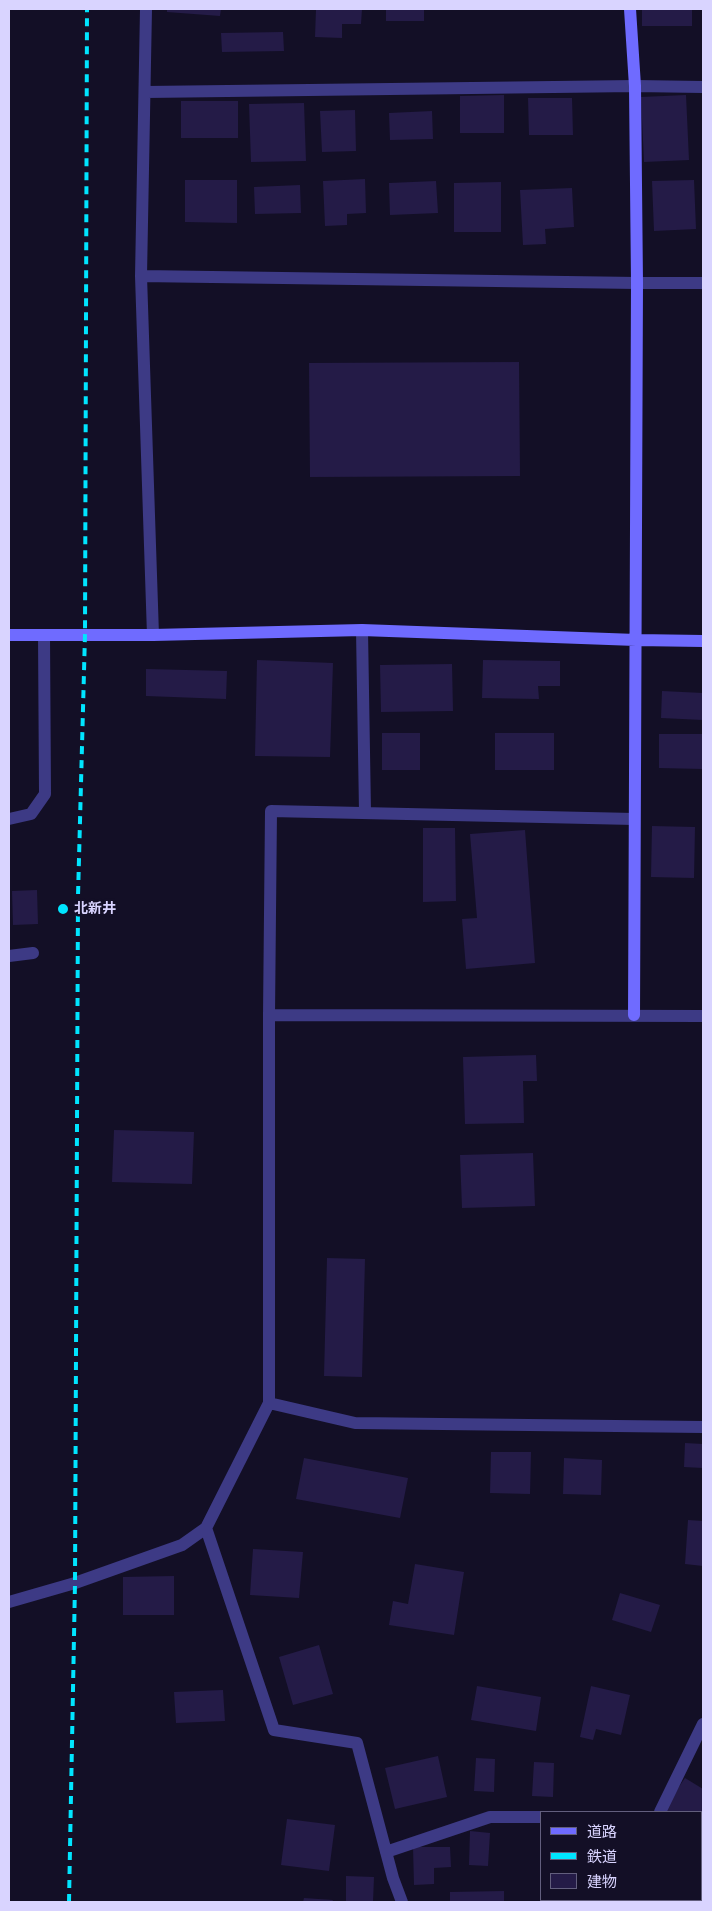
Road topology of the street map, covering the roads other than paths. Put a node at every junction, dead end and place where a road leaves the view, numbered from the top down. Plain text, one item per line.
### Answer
1 (146, 9) edge
2 (630, 9) edge
3 (635, 86) junction
4 (703, 87) edge
5 (146, 92) junction
6 (141, 276) junction
7 (703, 283) edge
8 (637, 284) junction
9 (362, 630) junction
10 (9, 635) edge
11 (44, 635) junction
12 (153, 635) junction
13 (636, 640) junction
14 (703, 641) edge
15 (365, 812) junction
16 (9, 819) edge
17 (634, 819) junction
18 (33, 953) dead end
19 (9, 956) edge
20 (269, 1015) junction
21 (634, 1015) junction
22 (703, 1016) edge
23 (269, 1403) junction
24 (703, 1427) edge
25 (206, 1528) junction
26 (9, 1602) edge
27 (703, 1724) edge
28 (660, 1811) edge
29 (540, 1817) edge
30 (386, 1852) junction
31 (402, 1902) edge

1 - 5 street
2 - 3 street
3 - 4 street
3 - 5 street
3 - 8 street
5 - 6 street
6 - 8 street
6 - 12 street
7 - 8 street
8 - 13 street
9 - 12 street
9 - 13 street
9 - 15 street
10 - 11 street
11 - 12 street
11 - 16 street
13 - 14 street
13 - 17 street
15 - 17 street
15 - 20 street
17 - 21 street
18 - 19 street
20 - 21 street
20 - 23 street
21 - 22 street
23 - 24 street
23 - 25 street
25 - 26 street
25 - 30 street
27 - 28 street
29 - 30 street
30 - 31 street

